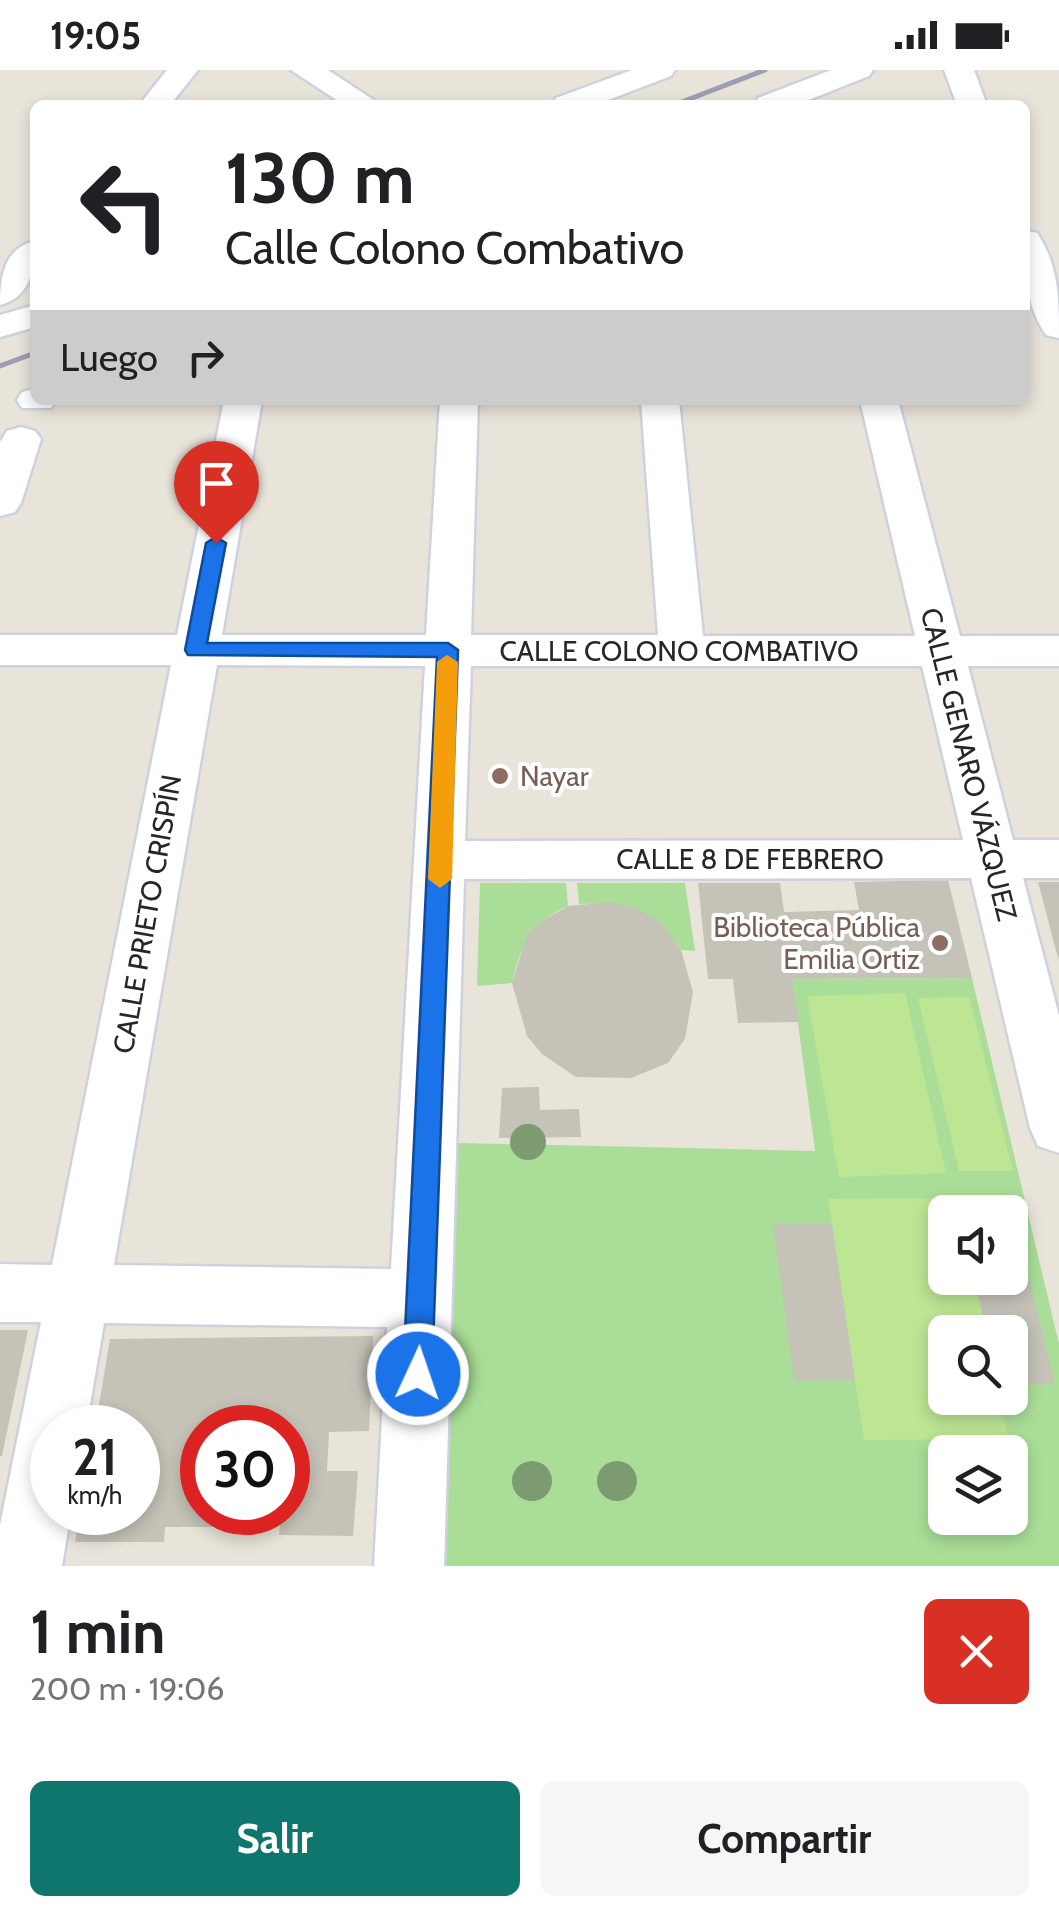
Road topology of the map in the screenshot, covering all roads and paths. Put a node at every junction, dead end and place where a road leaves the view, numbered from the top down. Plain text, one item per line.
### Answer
1 (183, 70) edge
2 (306, 70) edge
3 (660, 70) edge
4 (858, 70) edge
5 (959, 70) edge
6 (158, 100) edge
7 (357, 100) edge
8 (580, 100) edge
9 (790, 100) edge
10 (970, 100) edge
11 (1030, 254) edge
12 (30, 257) edge
13 (1043, 290) edge
14 (0, 294) edge
15 (30, 317) edge
16 (0, 326) edge
17 (1059, 327) edge
18 (242, 405) edge
19 (459, 405) edge
20 (660, 405) edge
21 (880, 405) edge
22 (22, 439) dead end
23 (0, 503) edge
24 (0, 650) edge
25 (196, 650) junction
26 (448, 650) junction
27 (682, 650) junction
28 (940, 651) junction
29 (1059, 651) edge
30 (994, 858) junction
31 (1059, 859) edge
32 (441, 860) junction
33 (1059, 1128) edge
34 (78, 1291) junction
35 (0, 1293) edge
36 (421, 1298) junction
37 (57, 1405) edge
38 (33, 1535) edge
39 (27, 1566) edge
40 (408, 1566) edge

1 - 6 street
2 - 7 street
3 - 8 street
4 - 9 street
5 - 10 street
11 - 13 street
12 - 14 street
13 - 17 street
15 - 16 street
18 - 25 street, CALLE PRIETO CRISPÍN
19 - 26 street
20 - 27 street
21 - 28 street, CALLE GENARO VÁZQUEZ
22 - 23 street
24 - 25 street, CALLE COLONO COMBATIVO
25 - 26 street, CALLE COLONO COMBATIVO
25 - 34 street, CALLE PRIETO CRISPÍN
26 - 27 street, CALLE COLONO COMBATIVO
26 - 32 street
27 - 28 street, CALLE COLONO COMBATIVO
28 - 29 street, CALLE COLONO COMBATIVO
28 - 30 street, CALLE GENARO VÁZQUEZ
30 - 31 street, CALLE 8 DE FEBRERO
30 - 32 street, CALLE 8 DE FEBRERO
30 - 33 street, CALLE GENARO VÁZQUEZ
32 - 36 street
34 - 35 street
34 - 36 street
34 - 37 street, CALLE PRIETO CRISPÍN
36 - 40 street
38 - 39 street, CALLE PRIETO CRISPÍN

